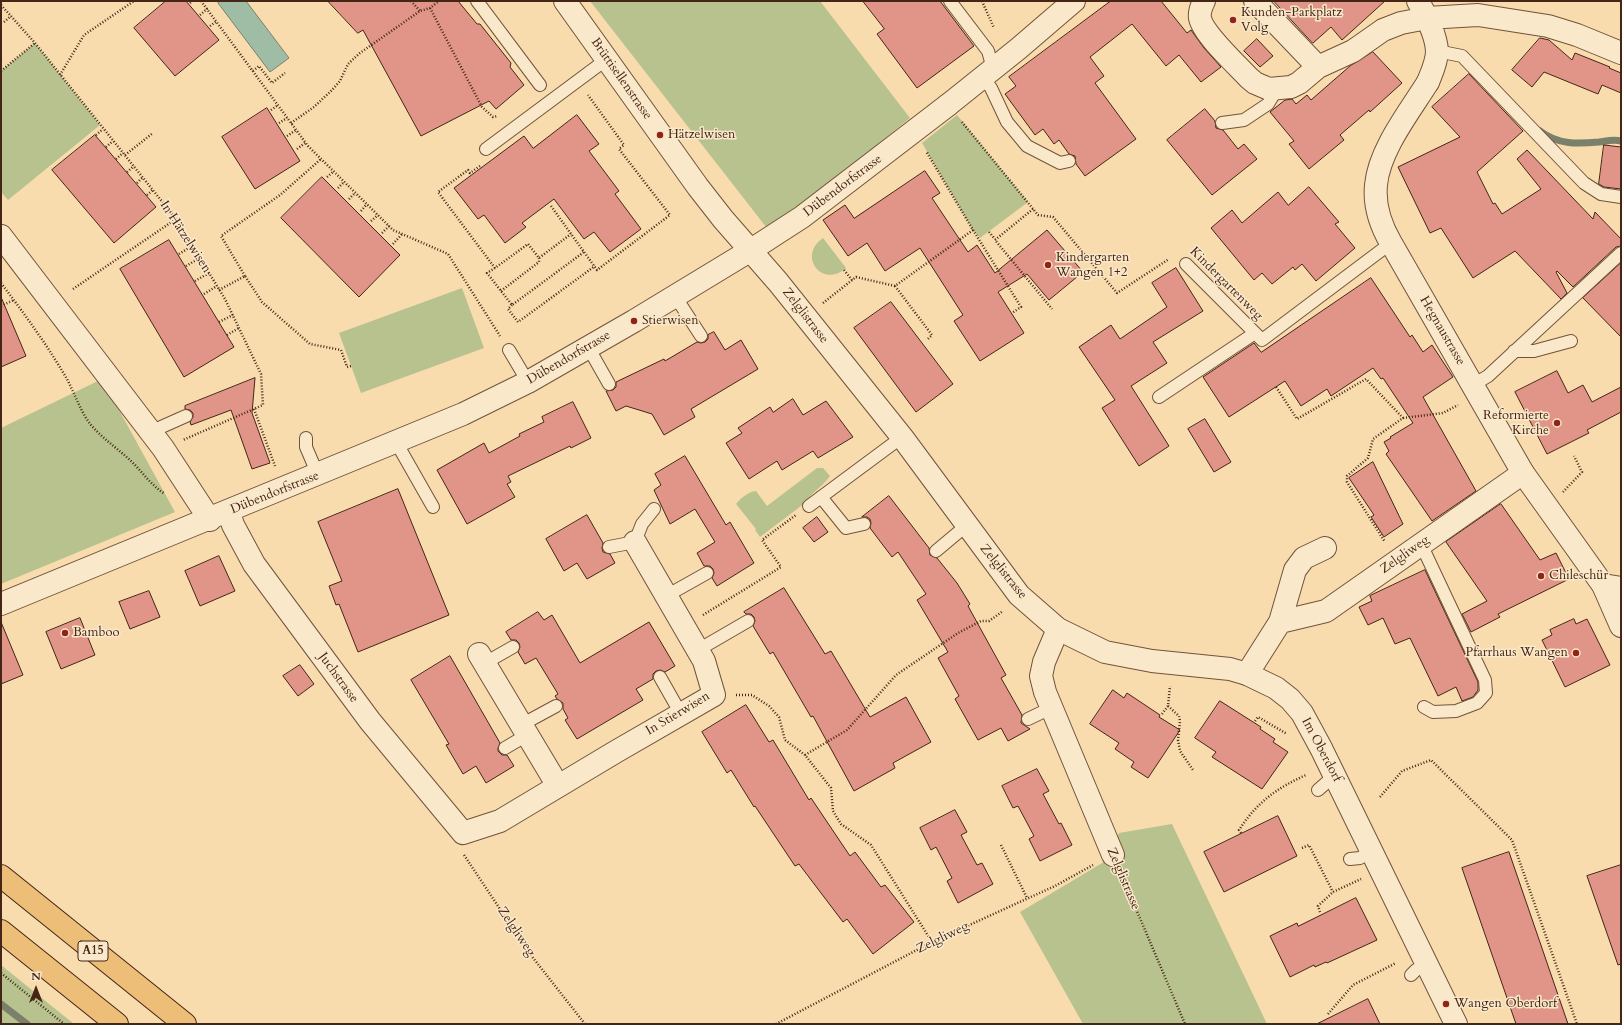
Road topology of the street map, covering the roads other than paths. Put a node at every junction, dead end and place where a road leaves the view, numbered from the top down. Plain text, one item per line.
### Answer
1 (476, 1) edge
2 (565, 1) edge
3 (950, 1) edge
4 (1074, 1) edge
5 (1204, 1) edge
6 (1255, 1) edge
7 (1448, 1) edge
8 (1423, 9) edge
9 (1437, 51) junction
10 (1621, 53) edge
11 (607, 59) junction
12 (1318, 68) junction
13 (988, 73) junction
14 (540, 86) dead end
15 (1277, 89) junction
16 (1222, 123) dead end
17 (486, 150) dead end
18 (1069, 161) dead end
19 (1621, 197) edge
20 (1, 236) edge
21 (1391, 243) junction
22 (751, 250) junction
23 (1621, 253) edge
24 (1186, 264) road end
25 (676, 296) junction
26 (1254, 333) junction
27 (701, 336) dead end
28 (1571, 341) dead end
29 (588, 347) junction
30 (509, 350) road end
31 (1514, 352) junction
32 (528, 382) junction
33 (609, 384) dead end
34 (1473, 385) junction
35 (1159, 397) dead end
36 (186, 416) dead end
37 (902, 437) junction
38 (306, 438) dead end
39 (157, 440) junction
40 (396, 442) junction
41 (1523, 472) junction
42 (318, 475) junction
43 (821, 497) junction
44 (809, 506) road end
45 (433, 507) dead end
46 (654, 509) dead end
47 (219, 516) junction
48 (864, 524) dead end
49 (967, 525) junction
50 (635, 542) junction
51 (1421, 544) junction
52 (609, 546) dead end
53 (1324, 548) dead end
54 (936, 552) dead end
55 (707, 573) dead end
56 (1612, 587) edge
57 (666, 596) junction
58 (3, 598) edge
59 (748, 621) dead end
60 (1280, 622) junction
61 (1621, 626) edge
62 (1058, 629) junction
63 (513, 647) dead end
64 (698, 650) junction
65 (482, 659) joint
66 (1247, 674) junction
67 (660, 677) dead end
68 (556, 706) dead end
69 (1051, 708) junction
70 (1424, 708) dead end
71 (681, 714) junction
72 (1028, 719) dead end
73 (524, 730) junction
74 (504, 748) dead end
75 (1332, 771) junction
76 (558, 786) junction
77 (1318, 790) dead end
78 (463, 833) joint
79 (1112, 855) road end
80 (1350, 859) dead end
81 (1376, 860) junction
82 (1, 876) edge
83 (1, 931) edge
84 (117, 1024) edge
85 (185, 1024) edge
86 (1456, 1024) edge

1 - 14 lane
2 - 11 street, Brüttisellenstrasse
3 - 13 lane
4 - 13 street, Dübendorfstrasse
5 - 15 street
6 - 12 street
7 - 8 street
8 - 9 street, Hegnaustrasse
8 - 10 street
8 - 12 street
9 - 19 lane
9 - 21 street, Hegnaustrasse
11 - 17 lane
11 - 22 street, Brüttisellenstrasse
12 - 15 street
13 - 18 lane
13 - 22 street, Dübendorfstrasse
15 - 16 lane
20 - 39 street
21 - 26 lane, Kindergartenweg
21 - 34 street, Hegnaustrasse
22 - 25 street, Dübendorfstrasse
22 - 37 street, Zelglistrasse
23 - 31 lane
24 - 26 lane, Kindergartenweg
25 - 27 lane
25 - 29 street, Dübendorfstrasse
26 - 35 lane
28 - 31 lane
29 - 32 street, Dübendorfstrasse
29 - 33 lane
30 - 32 lane
31 - 34 lane
32 - 40 street, Dübendorfstrasse
34 - 41 street, Hegnaustrasse
36 - 39 lane
37 - 43 lane
37 - 49 street, Zelglistrasse
38 - 42 lane
39 - 47 street
40 - 42 street, Dübendorfstrasse
40 - 45 lane
41 - 51 street, Zelgliweg
41 - 56 street, Hegnaustrasse
42 - 47 street, Dübendorfstrasse
43 - 44 lane
43 - 48 lane
46 - 50 lane
47 - 58 street, Dübendorfstrasse
47 - 78 street, Juchstrasse
49 - 54 lane
49 - 62 street, Zelglistrasse
50 - 52 lane
50 - 57 street, In Stierwisen
51 - 60 street, Zelgliweg
51 - 70 lane
53 - 60 street
55 - 57 lane
56 - 61 street, Hegnaustrasse
57 - 64 street, In Stierwisen
59 - 64 lane
60 - 66 street
62 - 66 street, Im Oberdorf
62 - 69 street, Zelglistrasse
63 - 65 lane
64 - 71 street, In Stierwisen
65 - 73 street
66 - 75 street, Im Oberdorf
67 - 71 lane
68 - 73 lane
69 - 72 lane
69 - 79 street, Zelglistrasse
71 - 76 street, In Stierwisen
73 - 74 lane
73 - 76 street
75 - 77 lane
75 - 81 street, Im Oberdorf
76 - 78 street, In Stierwisen
80 - 81 lane
81 - 86 street, Im Oberdorf
82 - 85 highway, A15
83 - 84 highway

